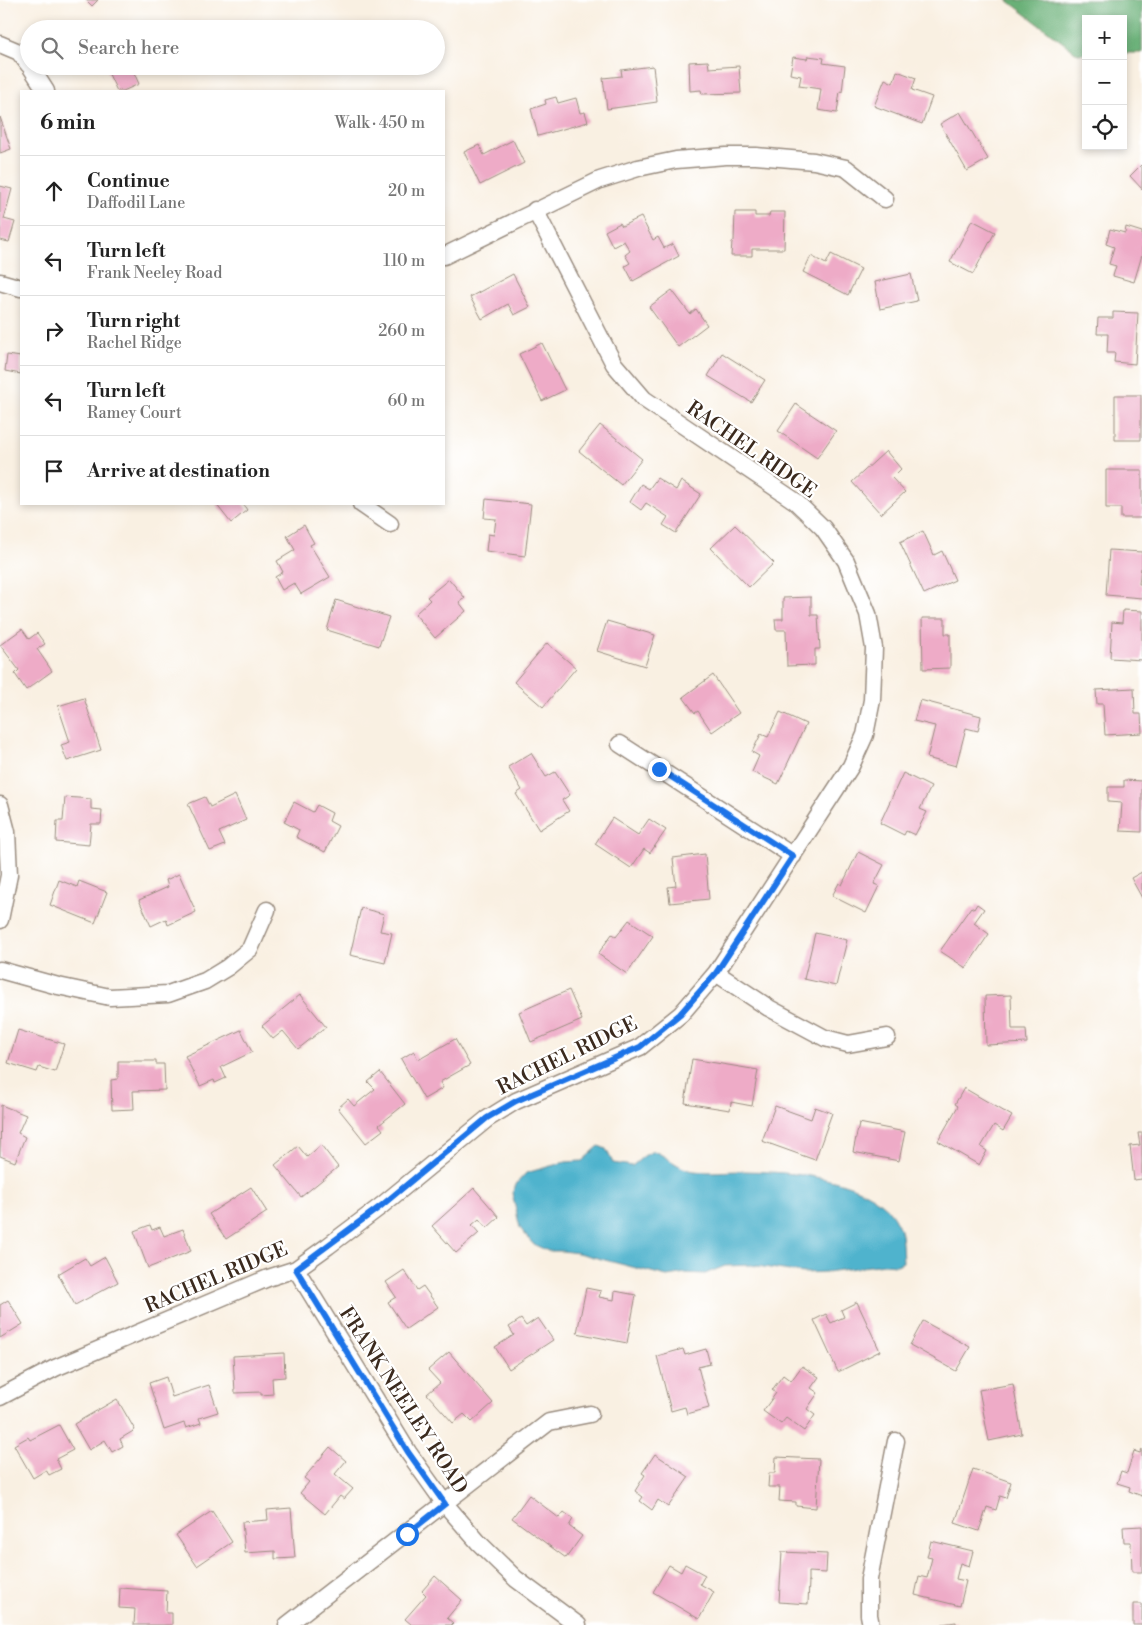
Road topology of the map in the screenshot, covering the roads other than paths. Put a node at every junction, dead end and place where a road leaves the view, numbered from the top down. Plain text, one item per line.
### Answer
1 (0, 44) edge
2 (20, 53) edge
3 (35, 75) edge
4 (45, 90) edge
5 (885, 199) dead end
6 (535, 210) junction
7 (445, 255) edge
8 (0, 282) edge
9 (20, 288) edge
10 (362, 505) edge
11 (390, 524) dead end
12 (620, 744) dead end
13 (0, 804) edge
14 (793, 856) junction
15 (267, 910) dead end
16 (0, 920) edge
17 (0, 970) edge
18 (716, 973) junction
19 (887, 1037) dead end
20 (296, 1269) junction
21 (0, 1397) edge
22 (590, 1414) dead end
23 (896, 1441) dead end
24 (445, 1504) junction
25 (287, 1625) edge
26 (578, 1625) edge
27 (871, 1625) edge

1 - 2 street
3 - 4 street
5 - 6 street
6 - 7 street
6 - 14 street, RACHEL RIDGE
8 - 9 street
10 - 11 street
12 - 14 street
13 - 16 street
14 - 18 street, RACHEL RIDGE
15 - 17 street
18 - 19 street
18 - 20 street, RACHEL RIDGE
20 - 21 street, RACHEL RIDGE
20 - 24 street, FRANK NEELEY ROAD
22 - 24 street
23 - 27 street
24 - 25 street
24 - 26 street, FRANK NEELEY ROAD

